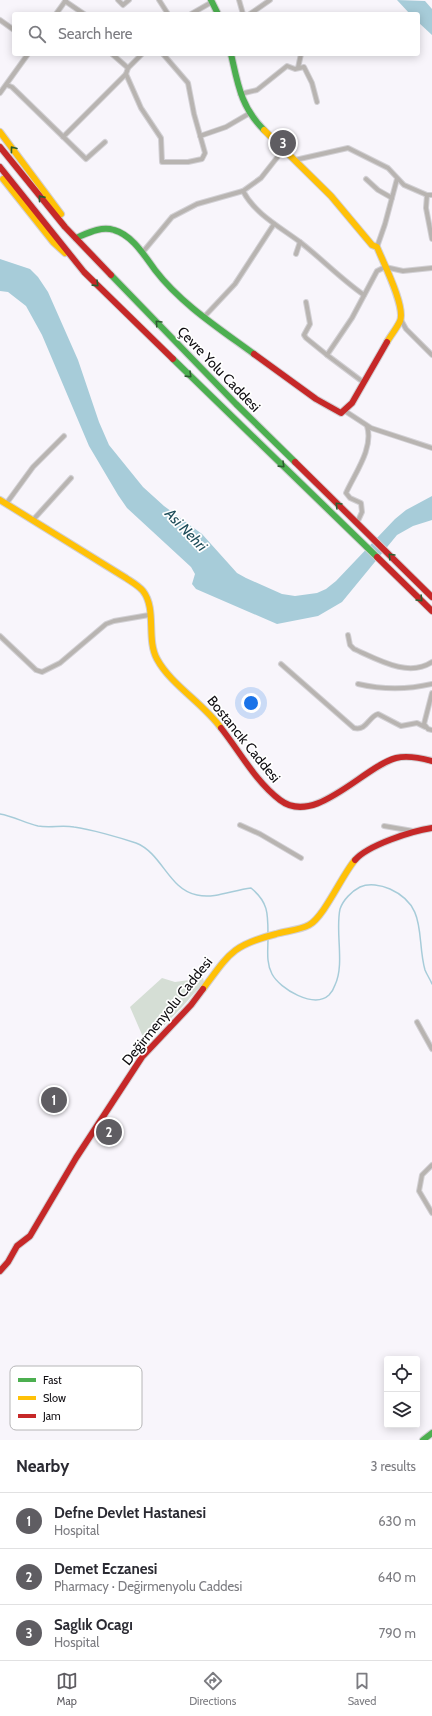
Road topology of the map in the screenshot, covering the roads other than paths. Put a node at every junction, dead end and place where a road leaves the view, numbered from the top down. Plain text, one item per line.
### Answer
1 (118, 0) edge
2 (129, 0) edge
3 (159, 0) edge
4 (239, 0) edge
5 (270, 0) edge
6 (66, 1) edge
7 (211, 1) edge
8 (58, 12) edge
9 (81, 12) edge
10 (167, 12) edge
11 (194, 12) edge
12 (217, 12) edge
13 (242, 12) edge
14 (253, 12) edge
15 (0, 20) edge
16 (12, 29) edge
17 (27, 56) edge
18 (114, 56) edge
19 (140, 56) edge
20 (165, 56) edge
21 (231, 56) edge
22 (301, 56) edge
23 (128, 68) junction
24 (298, 68) junction
25 (126, 74) junction
26 (6, 85) junction
27 (0, 93) edge
28 (240, 94) junction
29 (317, 102) dead end
30 (250, 113) junction
31 (0, 132) edge
32 (200, 136) junction
33 (63, 137) junction
34 (104, 142) dead end
35 (0, 147) edge
36 (283, 150) junction
37 (295, 160) junction
38 (0, 167) edge
39 (0, 175) edge
40 (366, 179) dead end
41 (397, 179) junction
42 (243, 191) junction
43 (427, 195) junction
44 (432, 195) edge
45 (392, 198) junction
46 (274, 224) junction
47 (76, 238) junction
48 (432, 239) edge
49 (300, 242) junction
50 (377, 247) junction
51 (142, 254) junction
52 (296, 254) dead end
53 (385, 267) junction
54 (432, 268) edge
55 (84, 272) junction
56 (364, 295) junction
57 (306, 302) dead end
58 (204, 317) junction
59 (401, 320) junction
60 (326, 355) junction
61 (432, 355) edge
62 (363, 382) junction
63 (345, 411) junction
64 (367, 426) junction
65 (64, 436) dead end
66 (432, 448) edge
67 (71, 478) dead end
68 (3, 502) edge
69 (33, 520) junction
70 (357, 524) junction
71 (432, 596) edge
72 (432, 611) edge
73 (149, 615) junction
74 (348, 635) dead end
75 (0, 636) edge
76 (432, 662) edge
77 (282, 664) dead end
78 (358, 684) dead end
79 (432, 684) edge
80 (432, 693) edge
81 (425, 727) junction
82 (432, 730) edge
83 (432, 761) edge
84 (240, 825) dead end
85 (384, 826) dead end
86 (432, 828) edge
87 (414, 831) junction
88 (301, 858) dead end
89 (417, 1022) dead end
90 (432, 1049) edge
91 (432, 1165) edge
92 (432, 1213) edge
93 (0, 1271) edge
94 (432, 1433) edge
95 (423, 1440) edge

1 - 2 street
3 - 10 street
4 - 13 street
5 - 14 street
6 - 8 street
6 - 9 street
7 - 11 street
7 - 12 main road
15 - 16 street
17 - 26 street
18 - 23 street
19 - 23 street
20 - 32 street
21 - 28 main road
22 - 24 street
23 - 25 street
24 - 28 street
24 - 29 street
25 - 32 street
25 - 33 street
26 - 27 street
26 - 33 street
28 - 30 main road
30 - 32 street
30 - 36 main road
47 -> 31 main road
33 - 34 street
47 -> 35 main road, Çevre Yolu Caddesi
36 - 37 main road
36 - 42 street
37 - 41 street
37 - 50 main road
38 - 55 main road, Çevre Yolu Caddesi
39 - 55 main road
40 - 45 street
41 - 43 street
41 - 45 street
42 - 46 street
42 - 51 street
43 - 44 street
43 - 48 street
45 - 50 street
46 - 49 street
46 - 58 street
47 - 51 main road
70 -> 47 main road, Çevre Yolu Caddesi
49 - 52 street
49 - 56 street
50 - 53 main road
51 - 58 main road
53 - 54 street
53 - 56 street
53 - 59 main road
55 -> 72 main road, Çevre Yolu Caddesi
56 - 60 street
57 - 60 street
58 - 63 main road
59 - 61 street
59 - 62 main road
60 - 62 street
62 - 63 main road
63 - 64 street
64 - 66 street
64 - 70 street
65 - 68 street
67 - 69 street
68 - 69 main road, Bostancık Caddesi
69 - 73 main road, Bostancık Caddesi
71 -> 70 main road, Çevre Yolu Caddesi
73 - 75 street
73 - 83 main road, Bostancık Caddesi
74 - 76 street
77 - 81 street
78 - 79 street
80 - 81 street
81 - 82 street
84 - 88 street
85 - 87 street
86 - 87 main road, Değirmenyolu Caddesi
87 - 93 main road, Değirmenyolu Caddesi
89 - 90 street
91 - 92 street
94 - 95 main road

